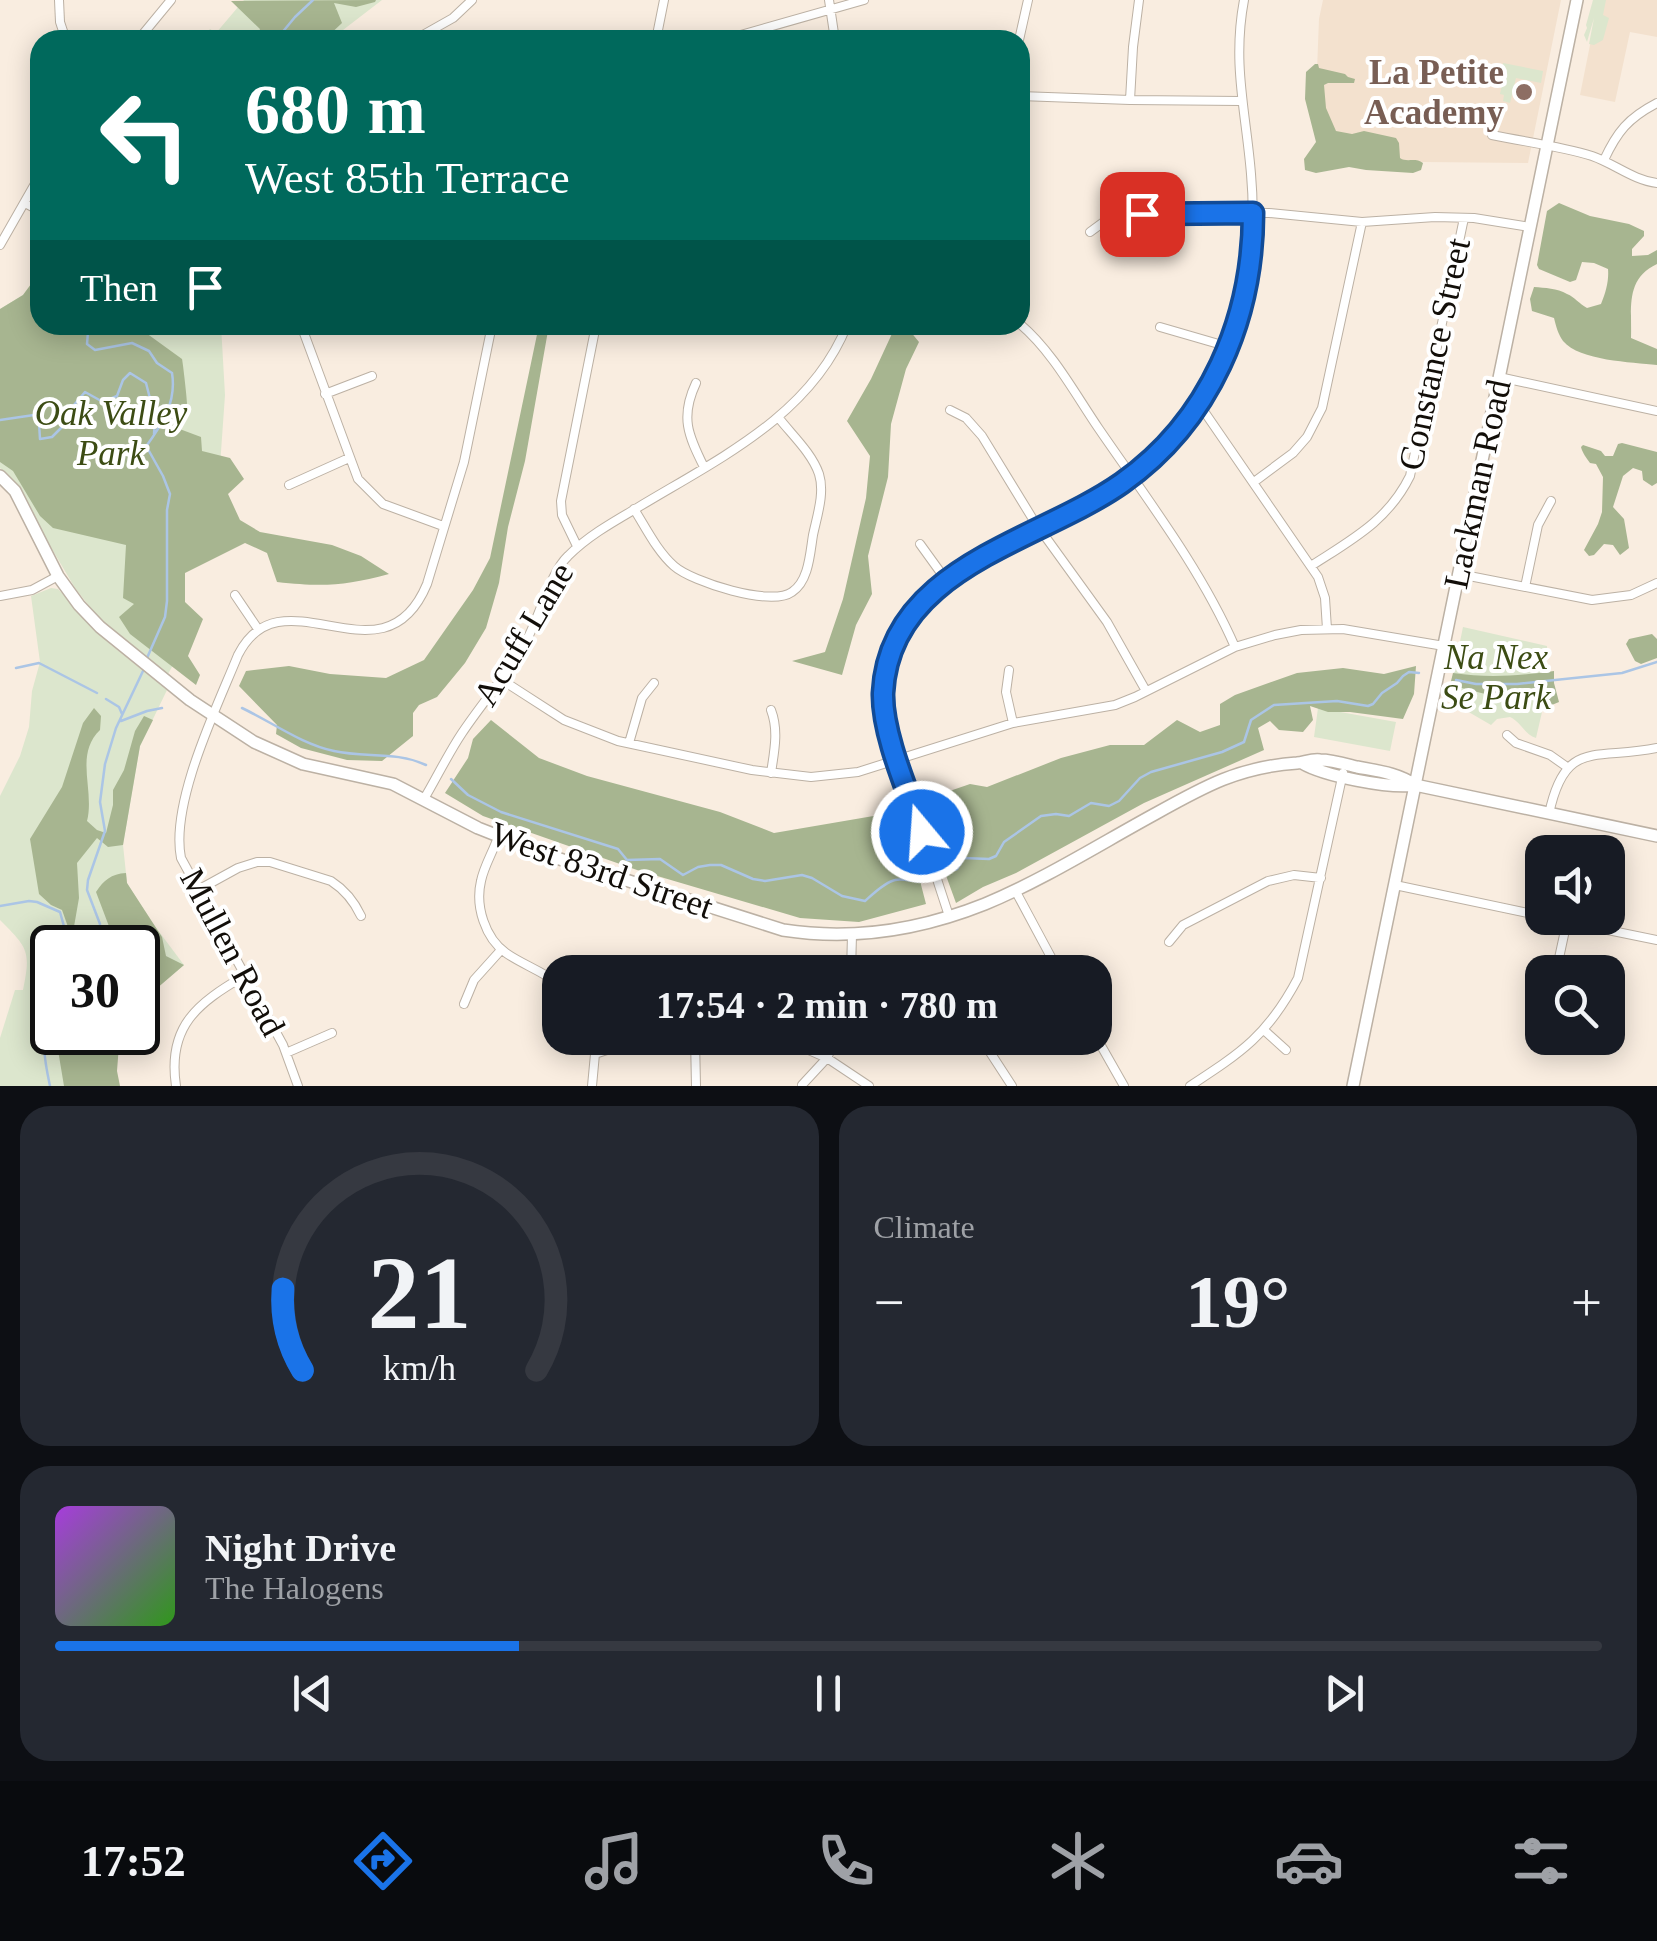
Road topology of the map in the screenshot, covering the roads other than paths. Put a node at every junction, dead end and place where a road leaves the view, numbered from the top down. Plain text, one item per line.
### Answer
1 (59, 0) edge
2 (170, 0) edge
3 (472, 0) edge
4 (664, 0) edge
5 (864, 0) edge
6 (1028, 0) edge
7 (1140, 0) edge
8 (1244, 0) edge
9 (1577, 0) edge
10 (830, 5) edge
11 (63, 30) edge
12 (147, 30) edge
13 (432, 30) edge
14 (660, 30) edge
15 (754, 30) edge
16 (834, 30) edge
17 (1021, 30) edge
18 (1030, 96) edge
19 (1130, 100) junction
20 (1241, 101) junction
21 (1657, 104) edge
22 (1492, 135) dead end
23 (1547, 146) junction
24 (1604, 160) junction
25 (1657, 184) edge
26 (30, 193) edge
27 (25, 203) junction
28 (30, 206) edge
29 (1253, 213) junction
30 (1464, 218) junction
31 (1362, 222) junction
32 (1530, 227) junction
33 (1090, 232) dead end
34 (0, 244) edge
35 (1160, 327) dead end
36 (1030, 334) edge
37 (305, 335) edge
38 (490, 335) edge
39 (594, 335) edge
40 (842, 335) edge
41 (1229, 347) junction
42 (372, 376) dead end
43 (1500, 377) junction
44 (696, 383) dead end
45 (326, 394) junction
46 (1200, 404) junction
47 (950, 410) dead end
48 (1657, 410) edge
49 (778, 417) junction
50 (349, 458) junction
51 (704, 467) junction
52 (0, 476) edge
53 (1131, 476) junction
54 (1254, 482) junction
55 (289, 485) dead end
56 (1552, 500) dead end
57 (634, 509) junction
58 (443, 526) junction
59 (1040, 529) junction
60 (920, 544) dead end
61 (578, 546) junction
62 (1311, 566) junction
63 (1459, 574) junction
64 (58, 576) junction
65 (946, 580) junction
66 (1657, 582) edge
67 (1526, 588) junction
68 (234, 595) dead end
69 (0, 596) edge
70 (258, 629) junction
71 (1327, 629) junction
72 (1444, 646) junction
73 (1235, 647) junction
74 (1009, 670) dead end
75 (502, 680) junction
76 (654, 684) dead end
77 (1146, 692) junction
78 (770, 710) dead end
79 (213, 716) junction
80 (1014, 723) junction
81 (1507, 734) dead end
82 (629, 743) junction
83 (1657, 748) edge
84 (898, 761) junction
85 (1567, 767) junction
86 (1344, 770) junction
87 (770, 773) junction
88 (1415, 786) junction
89 (424, 799) junction
90 (1549, 814) junction
91 (1657, 836) edge
92 (498, 837) junction
93 (1321, 878) junction
94 (1395, 885) junction
95 (198, 890) junction
96 (1015, 890) junction
97 (1525, 913) edge
98 (360, 916) dead end
99 (949, 916) junction
100 (1625, 933) edge
101 (852, 935) junction
102 (1657, 940) edge
103 (1169, 942) dead end
104 (502, 950) junction
105 (851, 955) edge
106 (1050, 955) edge
107 (542, 972) edge
108 (244, 976) junction
109 (464, 1004) dead end
110 (1265, 1031) junction
111 (332, 1033) dead end
112 (1286, 1050) dead end
113 (286, 1053) junction
114 (595, 1055) edge
115 (695, 1055) edge
116 (820, 1055) edge
117 (828, 1055) edge
118 (992, 1055) edge
119 (1106, 1055) edge
120 (827, 1058) junction
121 (802, 1085) edge
122 (176, 1086) edge
123 (298, 1086) edge
124 (592, 1086) edge
125 (696, 1086) edge
126 (868, 1086) edge
127 (1012, 1086) edge
128 (1124, 1086) edge
129 (1190, 1086) edge
130 (1352, 1086) edge

1 - 11 street
2 - 12 street
3 - 13 street
4 - 14 street
5 - 10 street
6 - 17 street
7 - 19 street
8 - 20 street
9 - 23 street, Lackman Road
10 - 15 street
10 - 16 street
18 - 19 street
19 - 20 street
20 - 29 street
21 - 24 street
22 - 23 street
23 - 24 street
23 - 32 street, Lackman Road
24 - 25 street
26 - 27 street
27 - 28 street
27 - 34 street
29 - 31 street
29 - 33 street
29 - 41 street
30 - 31 street
30 - 32 street
30 - 62 street, Constance Street
31 - 54 street
32 - 43 street, Lackman Road
35 - 41 street
36 - 53 street
37 - 45 street
38 - 58 street
39 - 61 street
40 - 49 street, Acuff Lane
41 - 46 street
42 - 45 street
43 - 48 street
43 - 63 street, Lackman Road
44 - 51 street
45 - 50 street
46 - 53 street
46 - 54 street
47 - 59 street
49 - 51 street, Acuff Lane
49 - 57 street
50 - 55 street
50 - 58 street
51 - 57 street, Acuff Lane
52 - 64 street, West 83rd Street
53 - 59 street
53 - 73 street
54 - 62 street
56 - 67 street
57 - 61 street, Acuff Lane
58 - 70 street
59 - 65 street
59 - 77 street
60 - 65 street
61 - 75 street, Acuff Lane
62 - 71 street
63 - 67 street
63 - 72 street, Lackman Road
64 - 69 street
64 - 79 street, West 83rd Street
65 - 84 street
66 - 67 street
68 - 70 street
70 - 79 street, Mullen Road
71 - 72 street
71 - 73 street
72 - 88 street, Lackman Road
73 - 77 street
74 - 80 street
75 - 82 street
75 - 89 street, Acuff Lane
76 - 82 street
77 - 80 street
78 - 87 street
79 - 89 street, West 83rd Street
79 - 95 street, Mullen Road
80 - 84 street
81 - 85 street
82 - 87 street
83 - 85 street
84 - 87 street
84 - 99 street
85 - 90 street
86 - 88 street, West 83rd Street
86 - 93 street
86 - 96 street, West 83rd Street
88 - 90 street, West 83rd Street
88 - 94 street, Lackman Road
89 - 92 street, West 83rd Street
90 - 91 street, West 83rd Street
92 - 101 street, West 83rd Street
92 - 104 street
93 - 103 street
93 - 110 street
94 - 97 street
94 - 130 street, Lackman Road
95 - 98 street
95 - 108 street, Mullen Road
96 - 99 street, West 83rd Street
96 - 106 street
99 - 101 street, West 83rd Street
100 - 102 street
101 - 105 street
104 - 107 street
104 - 109 street
108 - 113 street, Mullen Road
108 - 122 street
110 - 112 street
110 - 129 street
111 - 113 street, Mullen Road
113 - 123 street, Mullen Road
114 - 124 street
115 - 125 street
116 - 120 street
117 - 120 street
118 - 127 street
119 - 128 street
120 - 121 street
120 - 126 street

